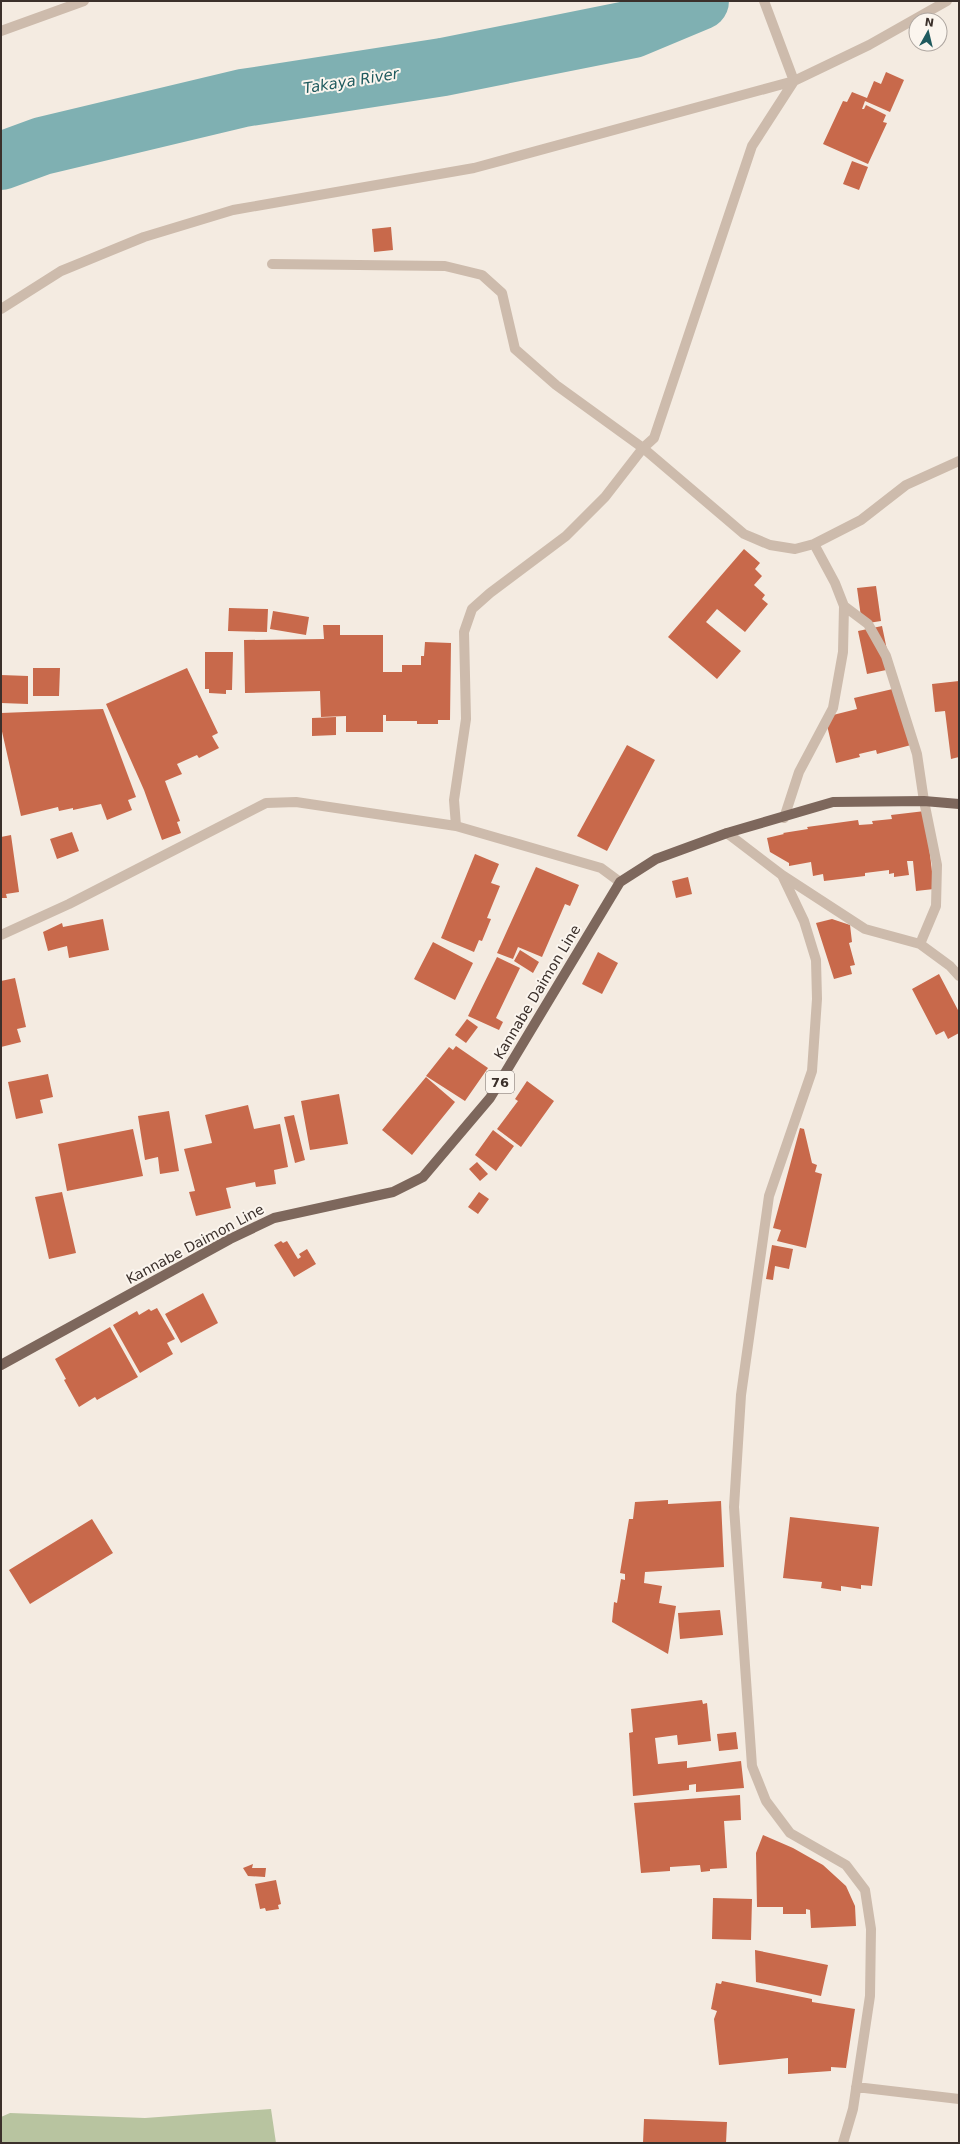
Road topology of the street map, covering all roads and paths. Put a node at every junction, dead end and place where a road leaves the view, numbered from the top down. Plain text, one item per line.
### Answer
1 (84, 1) edge
2 (764, 1) edge
3 (947, 1) edge
4 (1, 31) edge
5 (794, 81) junction
6 (272, 264) dead end
7 (1, 309) edge
8 (643, 448) junction
9 (959, 461) edge
10 (814, 544) junction
11 (844, 606) junction
12 (924, 802) junction
13 (959, 804) edge
14 (784, 818) junction
15 (456, 826) junction
16 (727, 834) junction
17 (782, 875) junction
18 (620, 882) junction
19 (1, 934) edge
20 (920, 944) junction
21 (959, 976) edge
22 (1, 1365) edge
23 (856, 2087) junction
24 (959, 2099) edge
25 (843, 2143) edge

1 - 4 street
2 - 5 street
3 - 5 street
5 - 7 street
5 - 8 street
6 - 8 street
8 - 10 street
8 - 15 street
9 - 10 street
10 - 11 street
11 - 12 street
11 - 14 street
12 - 13 main road, Kannabe Daimon Line / 76
12 - 14 main road, Kannabe Daimon Line / 76
12 - 20 street
14 - 16 main road, Kannabe Daimon Line / 76
15 - 18 street
15 - 19 street
16 - 17 street
16 - 18 main road, Kannabe Daimon Line / 76
17 - 20 street
17 - 23 street
18 - 22 main road, Kannabe Daimon Line / 76
20 - 21 street
23 - 24 street
23 - 25 street

